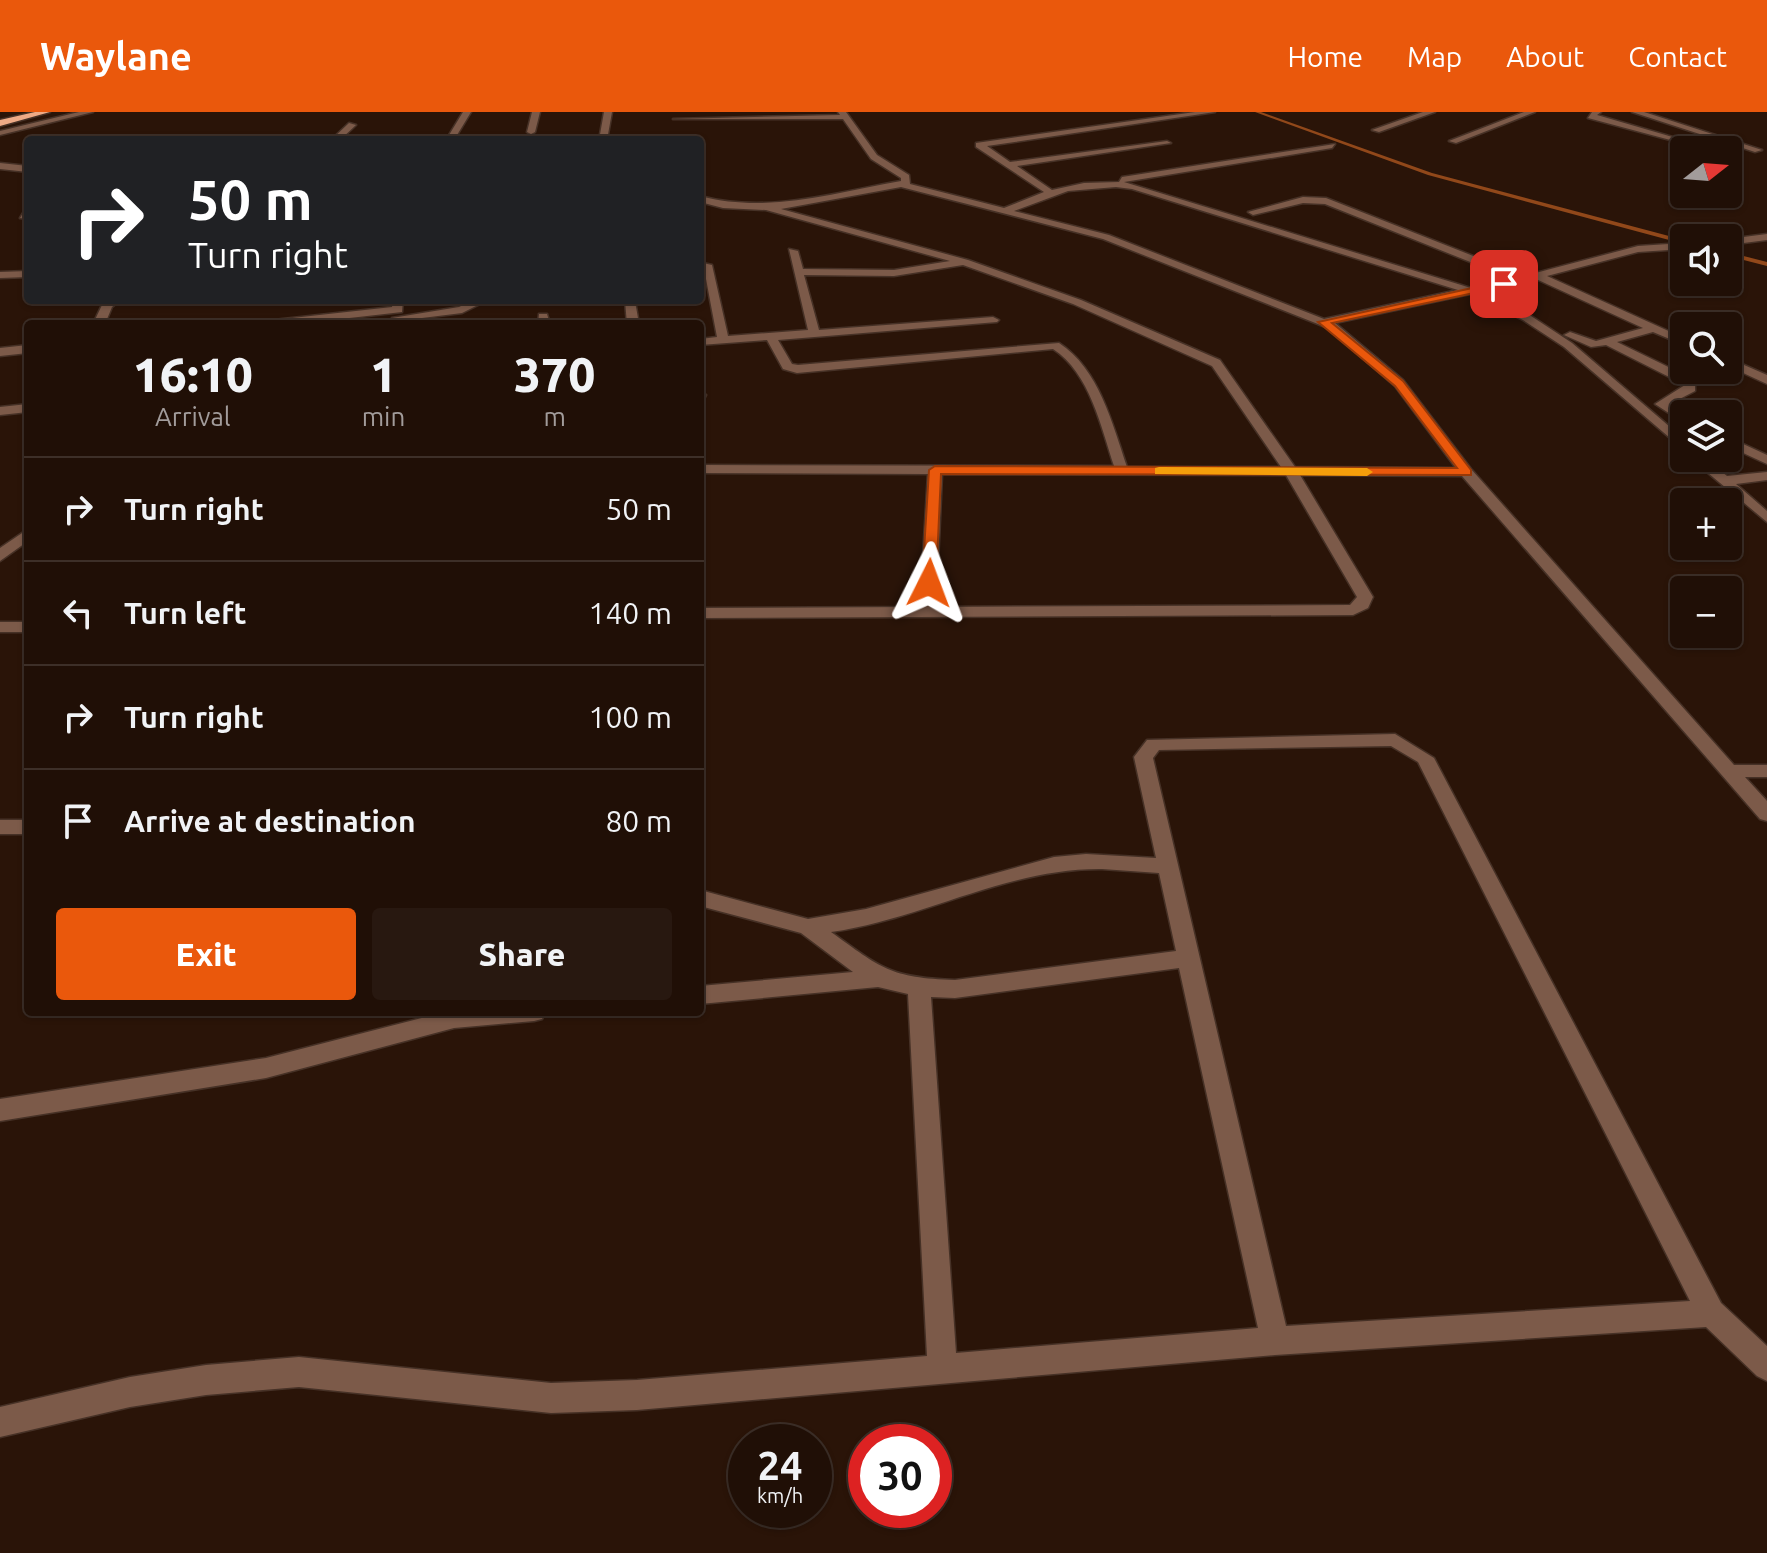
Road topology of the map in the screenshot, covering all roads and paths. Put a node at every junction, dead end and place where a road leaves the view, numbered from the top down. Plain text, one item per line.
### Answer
1 (23, 112) edge
2 (46, 112) edge
3 (89, 112) edge
4 (467, 112) edge
5 (536, 112) edge
6 (608, 112) edge
7 (1211, 112) edge
8 (1431, 112) edge
9 (1531, 112) edge
10 (1597, 112) edge
11 (1636, 112) edge
12 (677, 115) edge
13 (843, 115) edge
14 (0, 117) edge
15 (0, 123) edge
16 (1129, 123) junction
17 (352, 125) dead end
18 (678, 129) dead end
19 (1141, 130) dead end
20 (1376, 130) dead end
21 (531, 132) dead end
22 (0, 133) edge
23 (340, 136) edge
24 (452, 136) edge
25 (604, 136) edge
26 (1154, 136) dead end
27 (1670, 138) edge
28 (1453, 141) dead end
29 (1167, 143) junction
30 (1332, 146) dead end
31 (1181, 150) dead end
32 (1758, 150) dead end
33 (1195, 157) dead end
34 (1209, 164) junction
35 (1006, 165) junction
36 (0, 166) edge
37 (24, 169) edge
38 (1107, 183) junction
39 (902, 184) junction
40 (1050, 192) junction
41 (704, 201) edge
42 (769, 208) junction
43 (1006, 211) junction
44 (1253, 212) dead end
45 (1767, 237) edge
46 (1742, 240) edge
47 (1670, 247) edge
48 (793, 251) dead end
49 (964, 262) junction
50 (707, 265) dead end
51 (799, 272) junction
52 (24, 274) edge
53 (0, 275) edge
54 (1539, 276) junction
55 (1523, 279) junction
56 (1492, 286) junction
57 (1471, 291) junction
58 (475, 304) edge
59 (398, 313) edge
60 (313, 320) edge
61 (993, 320) dead end
62 (1324, 322) junction
63 (1654, 328) junction
64 (814, 333) junction
65 (1670, 335) edge
66 (771, 337) junction
67 (723, 340) junction
68 (704, 342) edge
69 (1608, 342) junction
70 (24, 349) edge
71 (0, 352) edge
72 (1742, 368) edge
73 (1767, 380) edge
74 (24, 408) edge
75 (1670, 410) edge
76 (0, 411) edge
77 (1670, 434) edge
78 (1742, 448) edge
79 (1767, 460) edge
80 (704, 469) edge
81 (935, 470) junction
82 (1122, 471) junction
83 (1291, 472) junction
84 (1466, 472) junction
85 (1713, 472) edge
86 (1767, 476) edge
87 (1724, 481) junction
88 (1767, 518) edge
89 (24, 536) edge
90 (0, 556) edge
91 (928, 611) junction
92 (704, 613) edge
93 (0, 627) edge
94 (24, 627) edge
95 (1732, 771) junction
96 (1767, 771) edge
97 (1767, 814) edge
98 (0, 827) edge
99 (24, 827) edge
100 (1166, 866) junction
101 (704, 899) edge
102 (808, 927) junction
103 (1187, 958) junction
104 (878, 978) junction
105 (919, 988) junction
106 (704, 995) edge
107 (488, 1016) edge
108 (0, 1110) edge
109 (1711, 1313) junction
110 (1275, 1341) junction
111 (1767, 1366) edge
112 (942, 1369) junction
113 (0, 1422) edge

1 - 14 highway
2 - 15 highway
3 - 22 street
4 - 24 street
5 - 21 street
6 - 25 street
7 - 16 street
8 - 20 street
9 - 28 street
10 - 27 street
11 - 32 street
12 - 13 street
12 - 18 street
13 - 39 street
16 - 19 street
16 - 35 street
17 - 23 street
26 - 29 street
29 - 31 street
29 - 35 street
30 - 34 street
33 - 34 street
34 - 38 street
35 - 40 street
36 - 37 street
38 - 40 street
38 - 57 street
39 - 42 street
39 - 43 street
40 - 43 street
41 - 42 street
42 - 49 street
43 - 62 street
44 - 55 street
45 - 46 street
47 - 54 street
48 - 51 street
49 - 51 street
49 - 83 street
50 - 67 street
51 - 64 street
52 - 53 street
54 - 55 street
54 - 63 street
55 - 56 street
56 - 57 street
56 - 69 street
57 - 62 street
57 - 77 street
58 - 59 street
59 - 60 street
61 - 64 street
62 - 84 street
63 - 65 street
63 - 69 street
64 - 66 street
66 - 67 street
66 - 82 street
67 - 68 street
69 - 75 street
70 - 71 street
72 - 73 street
74 - 76 street
78 - 79 street
80 - 81 street
81 - 82 street
81 - 91 street
82 - 83 street
83 - 84 street
83 - 91 street
84 - 95 street
85 - 87 street
86 - 87 street
87 - 88 street
89 - 90 street
91 - 92 street
93 - 94 street
95 - 96 street
95 - 97 street
98 - 99 street
100 - 102 street
100 - 103 street
100 - 109 street
101 - 102 street
102 - 104 street
103 - 105 street
103 - 110 street
104 - 105 street
104 - 106 street
105 - 112 street
107 - 108 street
109 - 110 street
109 - 111 street
110 - 112 street
112 - 113 street

